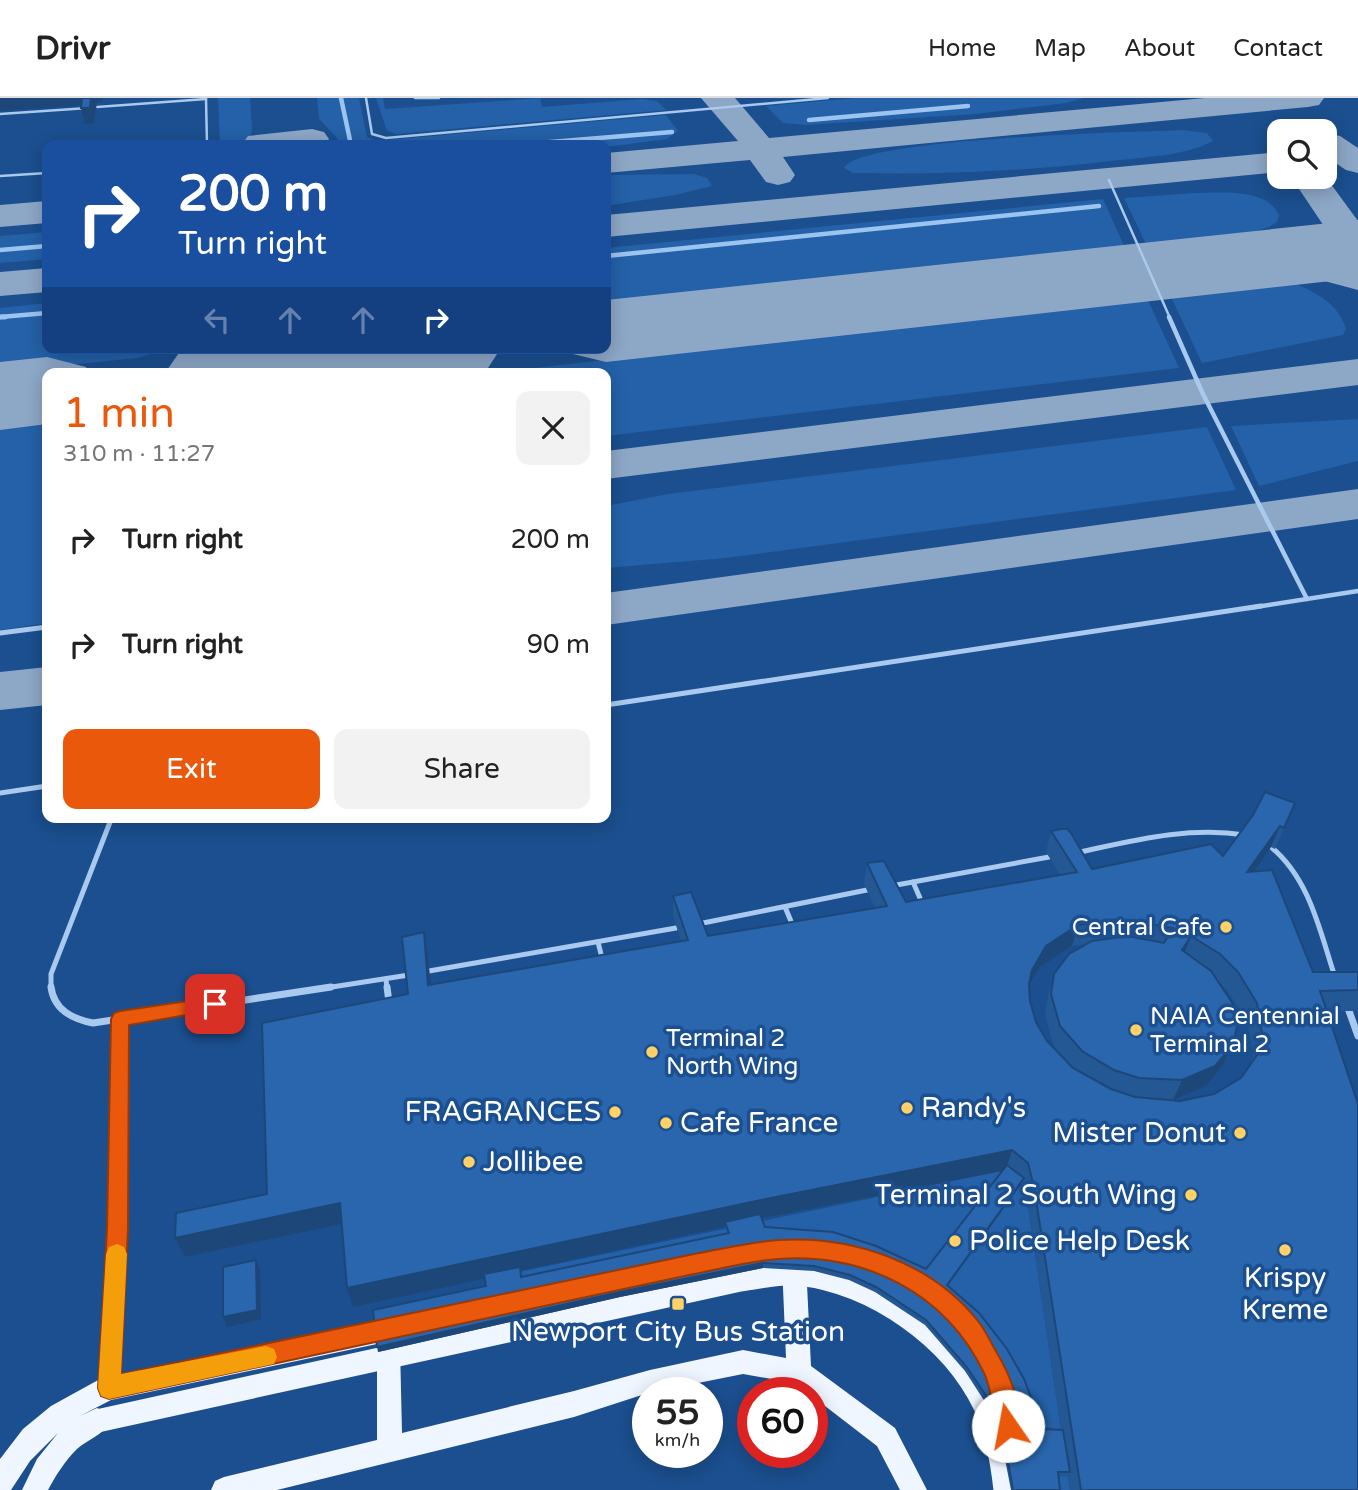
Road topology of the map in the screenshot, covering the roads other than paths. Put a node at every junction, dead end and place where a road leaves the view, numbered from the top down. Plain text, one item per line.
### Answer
1 (206, 98) edge
2 (366, 98) edge
3 (415, 98) edge
4 (421, 98) edge
5 (439, 98) edge
6 (828, 98) edge
7 (97, 107) dead end
8 (88, 108) edge
9 (0, 114) edge
10 (208, 140) edge
11 (42, 173) edge
12 (0, 176) edge
13 (1110, 180) dead end
14 (1358, 591) edge
15 (1307, 599) junction
16 (42, 628) edge
17 (0, 634) edge
18 (611, 704) edge
19 (42, 787) edge
20 (0, 793) edge
21 (110, 823) edge
22 (1245, 835) edge
23 (1271, 847) edge
24 (1065, 855) edge
25 (1049, 857) dead end
26 (912, 883) junction
27 (884, 888) edge
28 (867, 890) edge
29 (785, 907) junction
30 (929, 918) edge
31 (695, 925) edge
32 (676, 928) edge
33 (794, 930) edge
34 (598, 942) junction
35 (429, 971) edge
36 (409, 975) edge
37 (606, 975) edge
38 (386, 979) junction
39 (1336, 980) edge
40 (390, 1006) edge
41 (1349, 1011) edge
42 (120, 1019) junction
43 (1358, 1036) edge
44 (796, 1250) edge
45 (413, 1324) edge
46 (388, 1329) junction
47 (799, 1372) junction
48 (998, 1381) edge
49 (109, 1388) junction
50 (390, 1450) junction
51 (0, 1484) edge
52 (35, 1490) edge
53 (224, 1490) edge
54 (914, 1490) edge
55 (1005, 1490) edge
56 (1017, 1490) edge

1 - 7 lane
1 - 10 lane
2 - 6 lane
3 - 4 lane
4 - 5 lane
8 - 9 lane
11 - 12 lane
13 - 15 lane
14 - 15 lane
15 - 18 lane
16 - 17 lane
19 - 20 lane
21 - 42 lane
22 - 24 lane
23 - 39 lane
25 - 26 lane
26 - 27 lane
26 - 30 lane
28 - 29 lane
29 - 31 lane
29 - 33 lane
32 - 34 lane
34 - 35 lane
34 - 37 lane
36 - 38 lane
38 - 40 lane
38 - 42 lane
41 - 43 lane
42 - 49 lane
44 - 47 main road
45 - 46 main road
46 - 49 main road
46 - 50 main road
47 - 50 main road
47 - 54 main road
48 - 56 main road
49 - 51 main road
50 - 53 main road
52 - 55 main road, bridge

